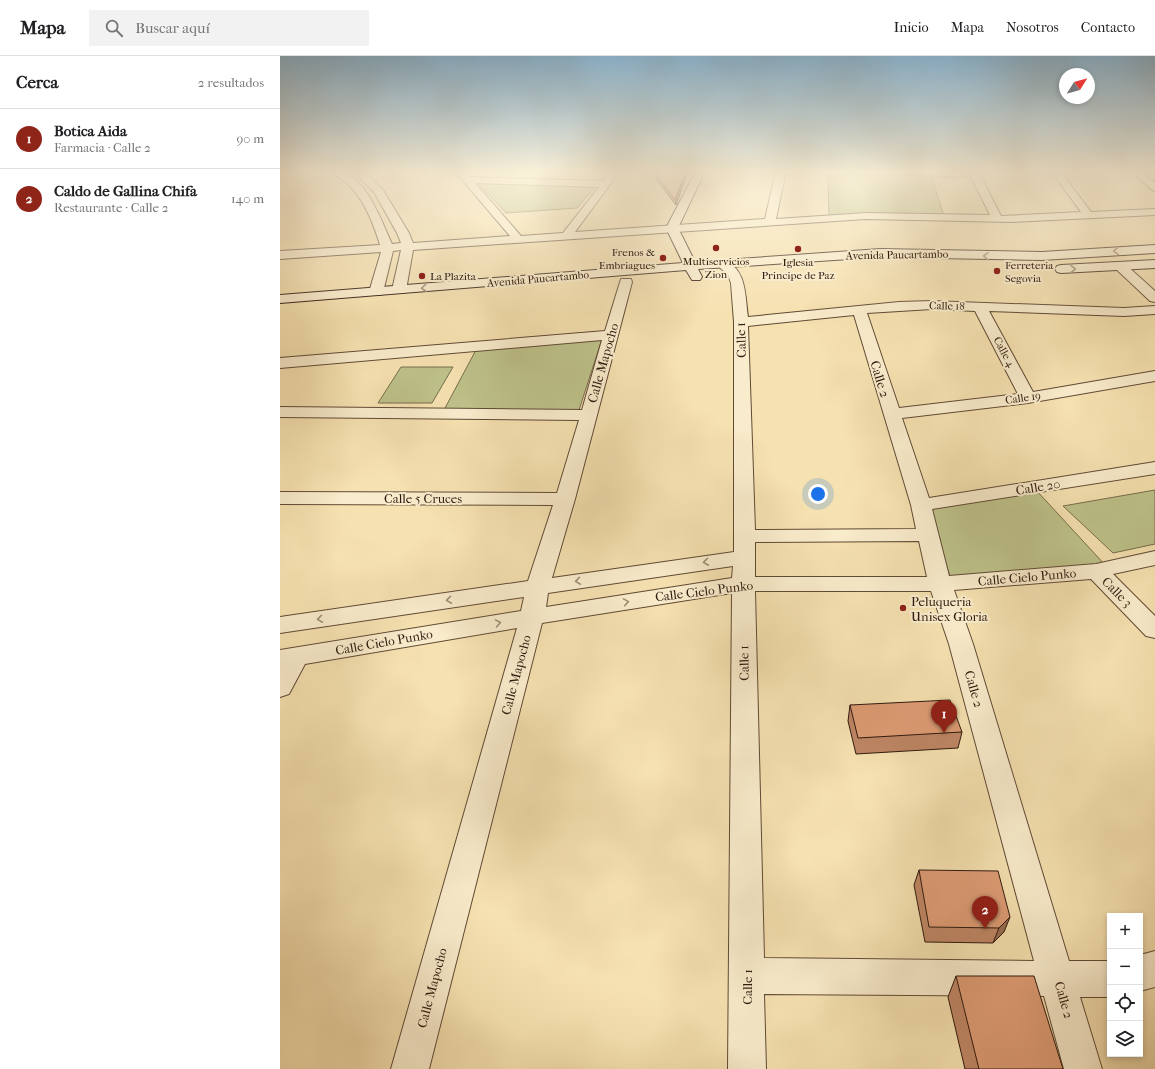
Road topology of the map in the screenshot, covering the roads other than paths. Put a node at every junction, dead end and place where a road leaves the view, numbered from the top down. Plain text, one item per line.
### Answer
1 (374, 218) edge
2 (394, 218) edge
3 (500, 218) edge
4 (580, 218) edge
5 (677, 218) edge
6 (829, 218) edge
7 (968, 218) edge
8 (1014, 218) edge
9 (997, 219) joint
10 (770, 221) joint
11 (672, 228) junction
12 (566, 236) junction
13 (518, 239) junction
14 (408, 246) junction
15 (388, 248) junction
16 (1155, 249) edge
17 (280, 255) edge
18 (1155, 264) edge
19 (1122, 267) junction
20 (1031, 268) dead end
21 (1046, 268) dead end
22 (728, 269) junction
23 (693, 272) junction
24 (626, 282) junction
25 (399, 290) junction
26 (376, 292) junction
27 (1155, 298) edge
28 (280, 299) edge
29 (980, 306) junction
30 (280, 310) edge
31 (859, 310) junction
32 (1155, 310) edge
33 (741, 322) junction
34 (611, 335) junction
35 (280, 363) edge
36 (1155, 376) edge
37 (1028, 398) junction
38 (280, 412) edge
39 (891, 414) junction
40 (588, 415) junction
41 (1155, 468) edge
42 (280, 498) edge
43 (565, 499) junction
44 (921, 505) junction
45 (928, 535) junction
46 (1155, 558) edge
47 (744, 559) junction
48 (1096, 571) junction
49 (940, 584) junction
50 (538, 587) junction
51 (532, 617) junction
52 (280, 624) edge
53 (1155, 630) edge
54 (288, 658) edge
55 (280, 687) edge
56 (1155, 969) edge
57 (1143, 971) edge
58 (747, 976) junction
59 (1058, 979) junction
60 (1107, 979) edge
61 (410, 1069) edge
62 (748, 1069) edge
63 (1083, 1069) edge

1 - 15 street
2 - 14 street
3 - 13 street
4 - 12 street
5 - 11 street
6 - 10 street
7 - 9 street
8 - 9 street
10 - 11 street
11 - 12 street
11 - 23 street
12 - 13 street
13 - 14 street
14 - 15 street
14 - 25 street
15 - 17 street
15 - 26 street
16 -> 22 street, Avenida Paucartambo
18 - 19 street
21 -> 19 street
19 - 27 street
20 - 22 street, Avenida Paucartambo
22 - 23 street, Avenida Paucartambo
22 - 33 street, Calle 1
23 - 24 street, Avenida Paucartambo
23 -> 25 street, Avenida Paucartambo
24 - 30 street, Avenida Paucartambo
24 - 34 street, Calle Mapocho
25 - 26 street, Avenida Paucartambo
26 - 28 street, Avenida Paucartambo
29 - 31 street, Calle 18
29 - 32 street, Calle 18
29 - 37 street, Calle 4
31 - 33 street, Calle 18
31 - 39 street, Calle 2
33 - 47 street, Calle 1
34 - 35 street
34 - 40 street, Calle Mapocho
36 - 37 street, Calle 19
37 - 39 street, Calle 19
38 - 40 street
39 - 44 street, Calle 2
40 - 43 street, Calle Mapocho
41 - 44 street, Calle 20
42 - 43 street, Calle 5 Cruces
43 - 50 street, Calle Mapocho
44 - 45 street, Calle 2
45 - 47 street
45 - 49 street, Calle 2
46 - 48 street, Calle Cielo Punko
47 - 49 street, Calle Cielo Punko
47 -> 50 street, Calle Cielo Punko
51 -> 47 street, Calle Cielo Punko
47 - 58 street, Calle 1
48 - 49 street, Calle Cielo Punko
48 - 53 street, Calle 3
49 - 59 street, Calle 2
50 - 51 street, Calle Mapocho
50 -> 52 street, Calle Cielo Punko
54 -> 51 street, Calle Cielo Punko
51 - 61 street, Calle Mapocho
54 - 55 street
56 - 57 street
58 - 59 street
58 - 62 street, Calle 1
59 - 60 street
59 - 63 street, Calle 2

